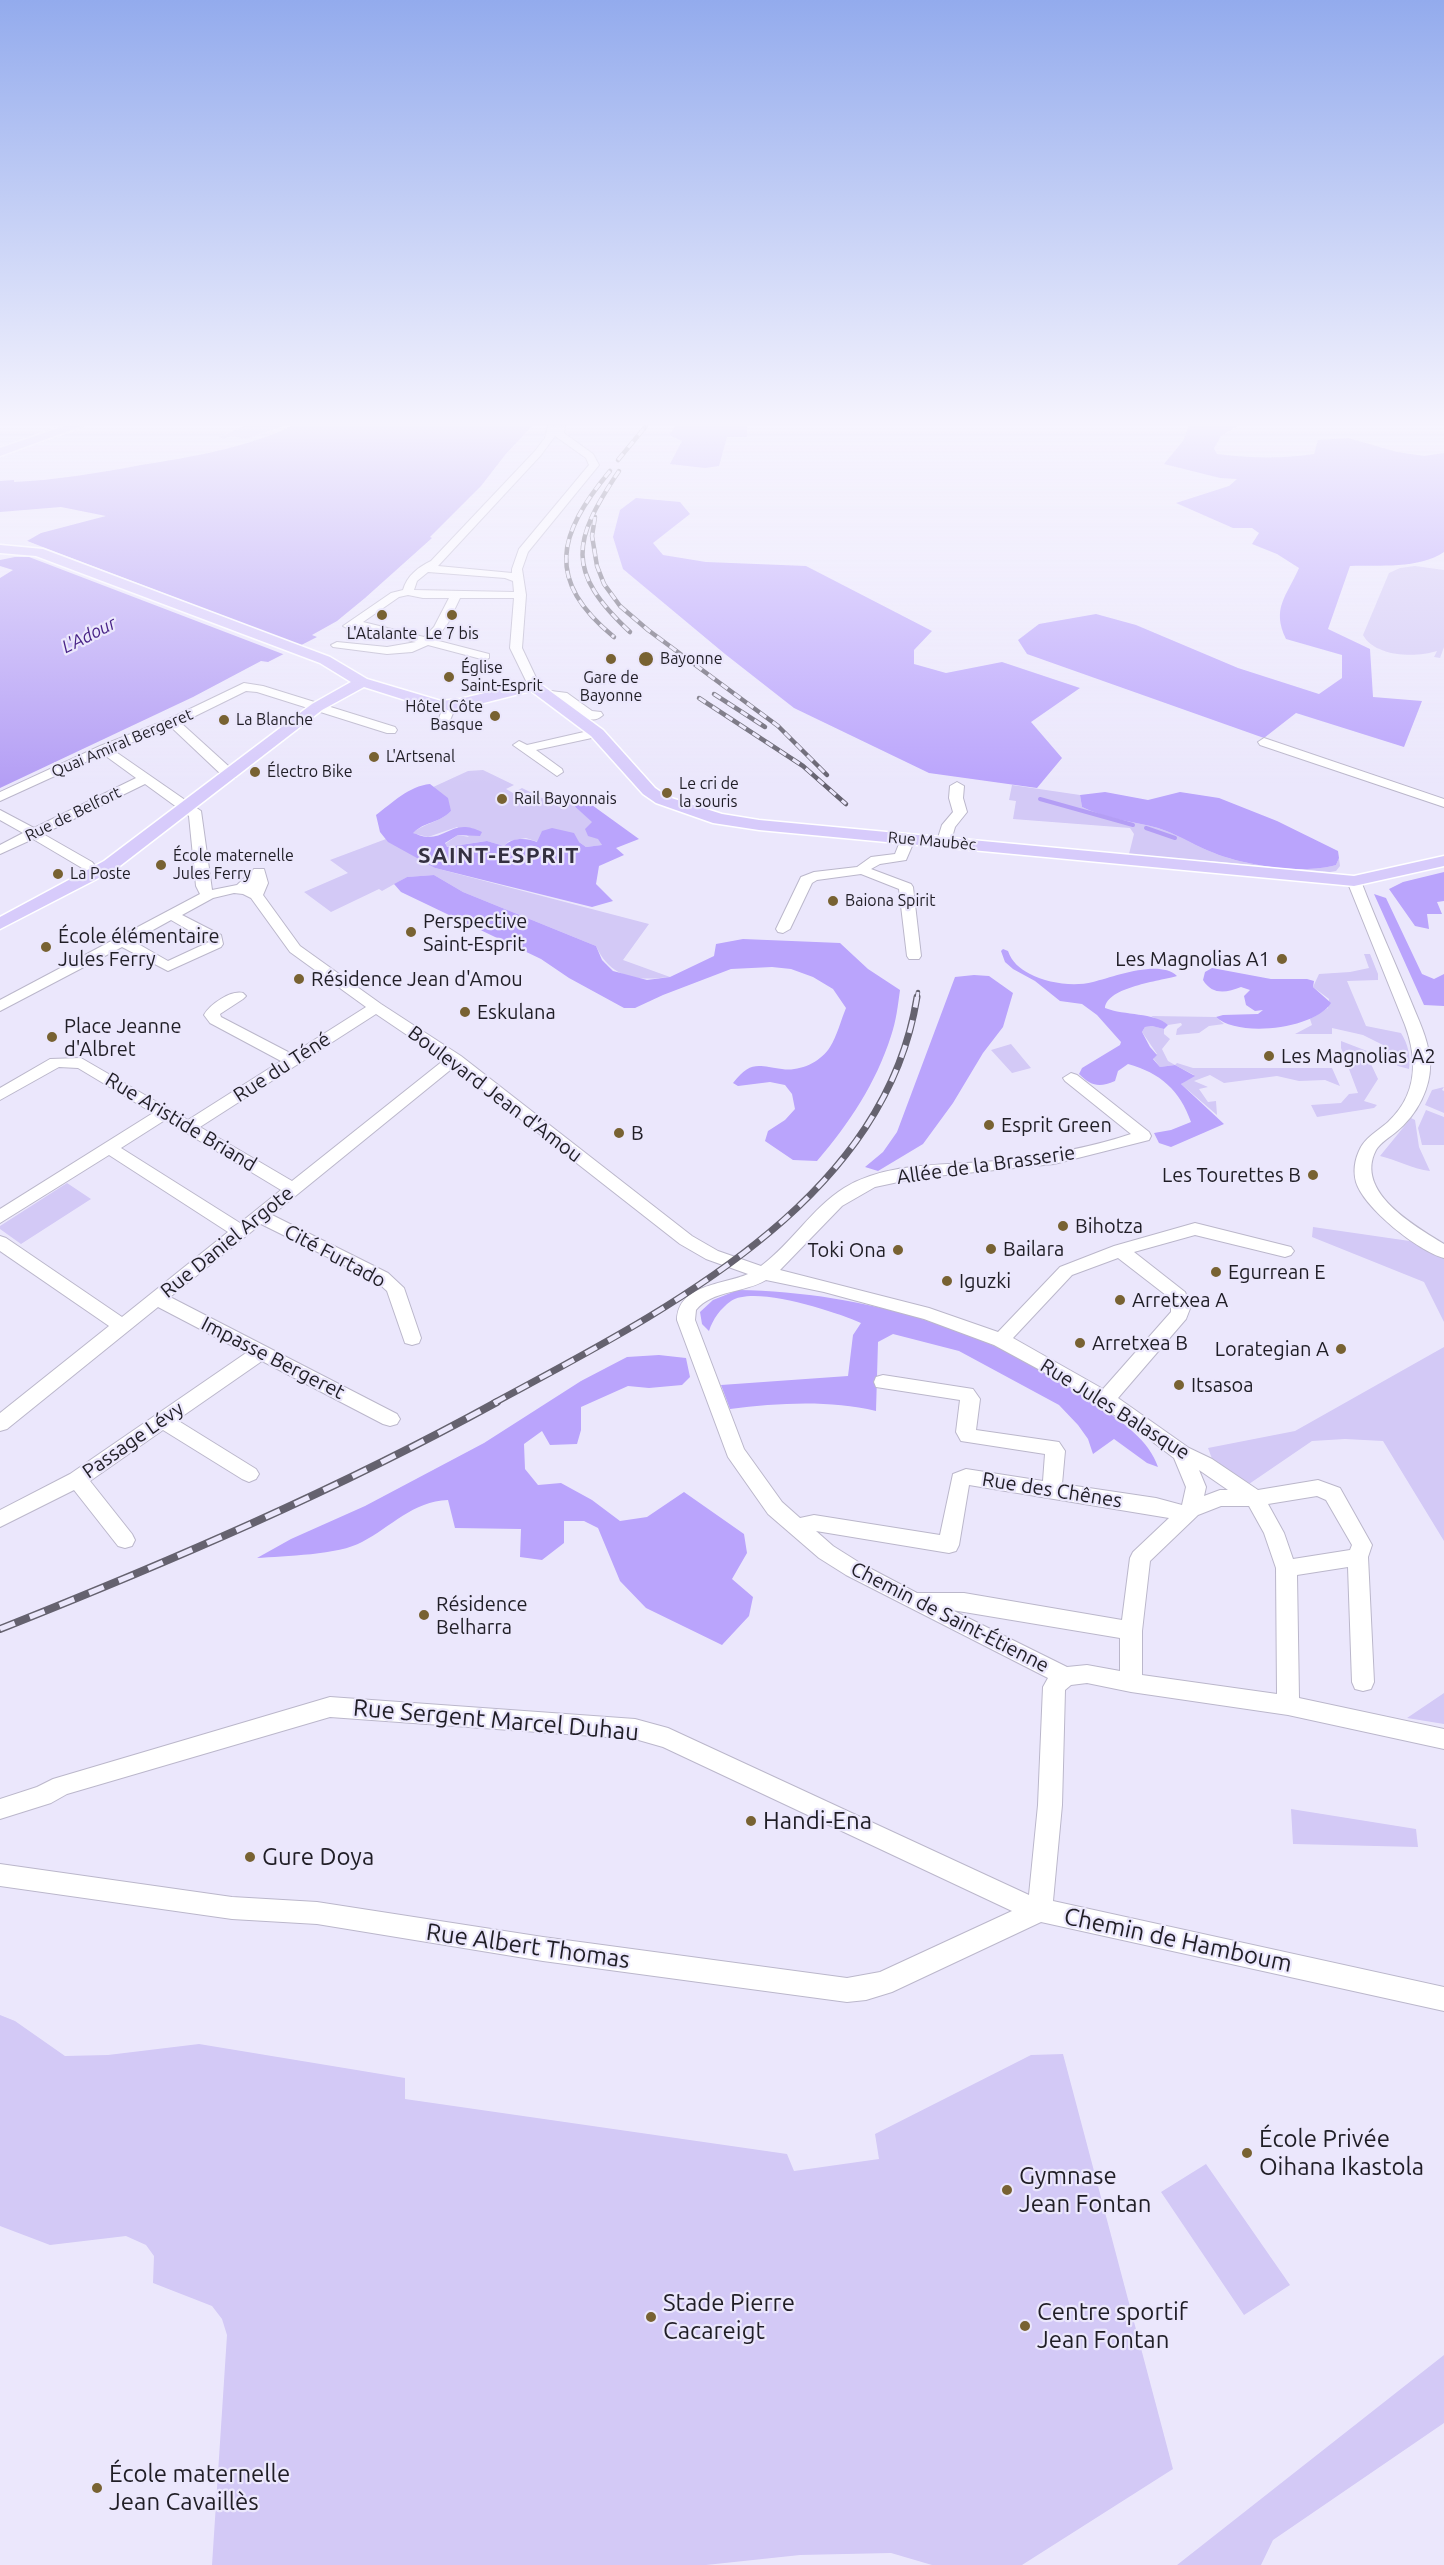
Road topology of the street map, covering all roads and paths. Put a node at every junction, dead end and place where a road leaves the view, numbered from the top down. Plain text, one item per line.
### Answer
1 (451, 546) edge
2 (527, 546) edge
3 (0, 549) edge
4 (424, 568) junction
5 (518, 579) junction
6 (408, 592) junction
7 (456, 596) junction
8 (520, 596) junction
9 (427, 642) junction
10 (337, 645) dead end
11 (518, 654) junction
12 (485, 656) dead end
13 (502, 656) dead end
14 (362, 682) junction
15 (538, 690) junction
16 (450, 706) junction
17 (317, 707) junction
18 (597, 715) dead end
19 (173, 722) junction
20 (442, 725) dead end
21 (391, 730) dead end
22 (597, 733) junction
23 (1264, 742) dead end
24 (104, 749) junction
25 (557, 772) dead end
26 (230, 775) junction
27 (146, 778) junction
28 (957, 786) dead end
29 (0, 797) edge
30 (1444, 803) edge
31 (0, 813) edge
32 (192, 813) junction
33 (34, 833) junction
34 (908, 839) junction
35 (944, 841) junction
36 (0, 850) edge
37 (1444, 861) edge
38 (863, 870) junction
39 (95, 874) junction
40 (1354, 881) junction
41 (208, 895) junction
42 (172, 915) junction
43 (0, 924) edge
44 (783, 929) dead end
45 (123, 941) junction
46 (915, 956) dead end
47 (238, 996) dead end
48 (0, 1006) edge
49 (376, 1007) junction
50 (455, 1059) junction
51 (292, 1060) junction
52 (1071, 1078) dead end
53 (0, 1095) edge
54 (165, 1113) junction
55 (188, 1127) junction
56 (109, 1148) junction
57 (293, 1189) junction
58 (259, 1216) junction
59 (0, 1217) edge
60 (240, 1232) junction
61 (0, 1242) edge
62 (796, 1245) junction
63 (1120, 1250) junction
64 (1285, 1251) dead end
65 (1444, 1252) edge
66 (763, 1273) junction
67 (802, 1281) junction
68 (157, 1298) junction
69 (122, 1326) junction
70 (412, 1338) dead end
71 (1001, 1340) junction
72 (261, 1352) junction
73 (883, 1382) dead end
74 (1105, 1400) junction
75 (390, 1419) dead end
76 (162, 1420) junction
77 (0, 1424) edge
78 (1182, 1453) junction
79 (249, 1474) dead end
80 (77, 1479) junction
81 (1052, 1490) junction
82 (1255, 1498) junction
83 (1188, 1512) junction
84 (0, 1519) edge
85 (796, 1527) junction
86 (125, 1540) dead end
87 (1358, 1557) junction
88 (1286, 1568) junction
89 (913, 1601) junction
90 (1131, 1631) junction
91 (1065, 1676) junction
92 (1363, 1682) dead end
93 (1131, 1683) junction
94 (1288, 1705) junction
95 (1444, 1739) edge
96 (0, 1809) edge
97 (0, 1875) edge
98 (1040, 1910) junction
99 (1444, 1999) edge

1 - 4 street
2 - 5 street
3 - 14 main road
4 - 5 street
4 - 6 street
5 - 8 street
6 - 7 street
6 - 9 street
7 - 8 street
7 - 9 street
8 - 11 street
9 - 10 street
9 - 12 street
11 - 13 street
11 - 15 street
14 - 16 main road
14 - 17 main road
15 - 16 main road
15 - 18 street
15 - 22 main road, Rue Maubèc
16 - 20 street
17 - 19 street, Quai Amiral Bergeret
17 - 21 street
17 - 26 main road
19 - 24 street, Quai Amiral Bergeret
19 - 26 street
22 - 25 street
22 - 34 main road, Rue Maubèc
23 - 30 street
24 - 27 street
24 - 29 street, Quai Amiral Bergeret
26 - 32 main road
27 - 32 street
27 - 33 street, Rue de Belfort
28 - 35 street
31 - 33 street
32 - 39 main road
32 - 41 street
33 - 36 street, Rue de Belfort
33 - 39 street
34 - 35 main road, Rue Maubèc
34 - 38 street
35 - 40 main road, Rue Maubèc
37 - 40 main road, Rue Maubèc
38 - 44 street
38 - 46 street
39 - 43 main road
40 - 65 street
41 - 42 street
41 - 49 street, Boulevard Jean d'Amou
42 - 45 street
42 - 45 street
45 - 48 street
47 - 51 street
49 - 50 street, Boulevard Jean d'Amou
49 - 51 street, Rue du Téné
50 - 57 street, Rue Daniel Argote
50 - 66 street, Boulevard Jean d'Amou
51 - 55 street, Rue du Téné
52 - 62 street, Allée de la Brasserie
53 - 54 street, Rue Aristide Briand
54 - 55 street, Rue Aristide Briand
54 - 56 street
55 - 57 street, Rue Aristide Briand
56 - 59 street
56 - 60 street
57 - 58 street, Rue Daniel Argote
58 - 60 street, Rue Daniel Argote
58 - 70 street, Cité Furtado
60 - 68 street, Rue Daniel Argote
61 - 69 street
62 - 66 street, Allée de la Brasserie
62 - 67 street
63 - 64 street
63 - 71 street
63 - 74 street
66 - 67 street, Rue Jules Balasque
66 - 85 street, Chemin de Saint-Étienne
67 - 71 street, Rue Jules Balasque
68 - 69 street, Rue Daniel Argote
68 - 72 street, Impasse Bergeret
69 - 77 street, Rue Daniel Argote
71 - 74 street, Rue Jules Balasque
72 - 75 street, Impasse Bergeret
72 - 76 street, Passage Lévy
73 - 81 street
74 - 78 street, Rue Jules Balasque
76 - 79 street
76 - 80 street, Passage Lévy
78 - 82 street, Rue Jules Balasque
78 - 83 street
80 - 84 street, Passage Lévy
80 - 86 street
81 - 83 street, Rue des Chênes
81 - 85 street, Rue des Chênes
82 - 83 street
82 - 87 street
82 - 88 street, Rue Jules Balasque
83 - 90 street
85 - 89 street, Chemin de Saint-Étienne
87 - 88 street
87 - 92 street
88 - 94 street, Rue Jules Balasque
89 - 90 street
89 - 91 street, Chemin de Saint-Étienne
90 - 93 street
91 - 93 street, Chemin de Saint-Étienne
91 - 98 street, Chemin de Hamboum
93 - 94 street, Chemin de Saint-Étienne
94 - 95 street, Chemin de Saint-Étienne
96 - 98 street, Rue Sergent Marcel Duhau
97 - 98 street, Rue Albert Thomas
98 - 99 street, Chemin de Hamboum

